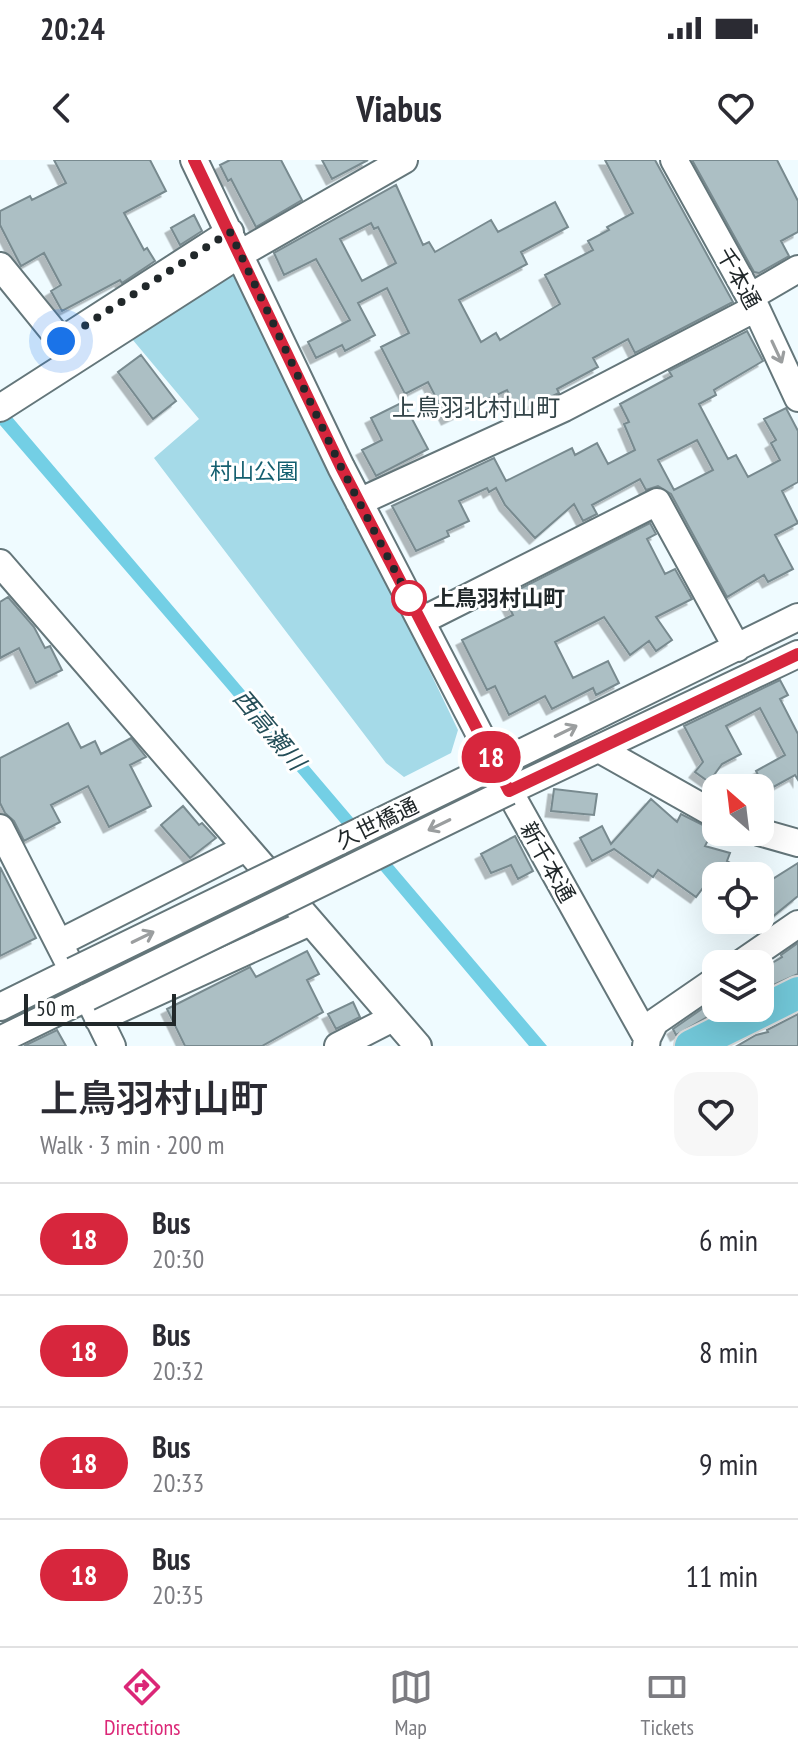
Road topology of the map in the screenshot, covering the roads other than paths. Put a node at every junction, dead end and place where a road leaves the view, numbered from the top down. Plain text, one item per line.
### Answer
1 (194, 160) edge
2 (404, 160) edge
3 (674, 160) edge
4 (375, 167) edge
5 (235, 243) junction
6 (0, 266) edge
7 (798, 269) edge
8 (753, 303) junction
9 (798, 398) edge
10 (0, 408) edge
11 (359, 502) junction
12 (0, 563) edge
13 (798, 617) edge
14 (421, 621) junction
15 (737, 648) junction
16 (798, 654) edge
17 (599, 749) junction
18 (496, 765) junction
19 (509, 791) junction
20 (702, 807) edge
21 (0, 828) edge
22 (774, 836) edge
23 (798, 843) edge
24 (246, 848) junction
25 (310, 922) junction
26 (798, 924) edge
27 (59, 943) junction
28 (760, 950) edge
29 (73, 971) junction
30 (702, 990) edge
31 (798, 993) edge
32 (0, 1007) edge
33 (93, 1008) junction
34 (393, 1018) junction
35 (0, 1040) edge
36 (646, 1042) edge
37 (112, 1046) edge
38 (338, 1046) edge
39 (418, 1046) edge
40 (691, 1046) edge

1 - 5 street, 新千本通
2 - 4 street
3 - 8 street, 千本通
4 - 5 street
5 - 6 street
5 - 10 street
5 - 11 street, 新千本通
7 - 8 street
8 -> 9 street, 千本通
8 - 11 street
11 - 14 street, 新千本通
12 - 24 street
13 - 15 street, 久世橋通
14 - 15 street
14 - 18 street, 新千本通
18 -> 15 street, 久世橋通
16 - 17 street, 久世橋通
17 - 19 street, 久世橋通
17 - 20 street
18 - 19 street, 新千本通
29 -> 18 street, 久世橋通, bridge
19 -> 33 street, 久世橋通, bridge
19 - 36 street, 新千本通
21 - 27 street
22 - 23 street
24 - 25 street
24 - 27 street
25 - 33 street
25 - 34 street
26 - 28 street
27 - 29 street
29 - 32 street, 久世橋通
30 - 36 street
31 - 40 main road
33 - 35 street, 久世橋通
33 - 37 street
34 - 38 street
34 - 39 street

